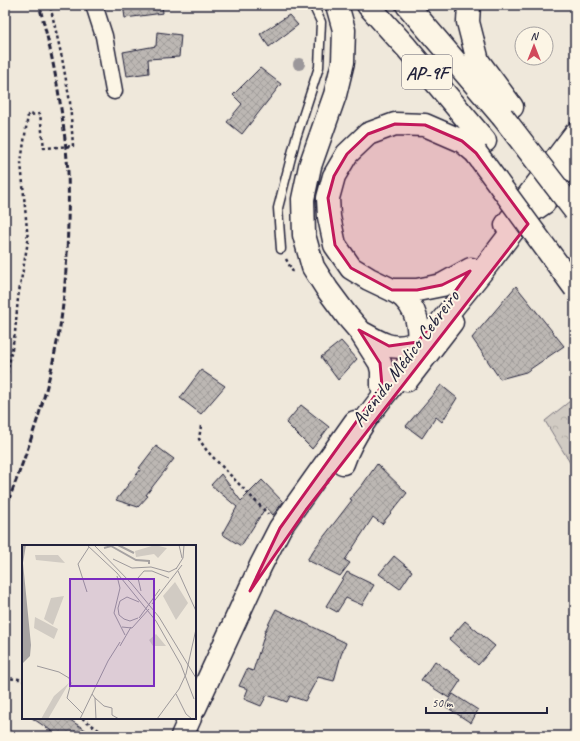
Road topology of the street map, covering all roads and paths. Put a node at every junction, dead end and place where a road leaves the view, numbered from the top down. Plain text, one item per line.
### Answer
1 (50, 5) edge
2 (94, 5) edge
3 (313, 5) edge
4 (337, 5) edge
5 (368, 5) edge
6 (407, 5) edge
7 (469, 5) edge
8 (114, 91) dead end
9 (507, 112) junction
10 (575, 134) edge
11 (480, 147) junction
12 (573, 169) edge
13 (544, 203) junction
14 (575, 211) edge
15 (281, 249) dead end
16 (575, 263) edge
17 (471, 269) junction
18 (575, 288) edge
19 (392, 290) junction
20 (359, 330) junction
21 (418, 342) junction
22 (5, 385) edge
23 (382, 386) junction
24 (201, 426) dead end
25 (343, 463) junction
26 (280, 528) junction
27 (250, 591) junction
28 (5, 678) edge
29 (22, 680) edge
30 (196, 706) edge
31 (83, 719) edge
32 (190, 719) edge
33 (107, 736) edge
34 (182, 736) edge

1 - 22 path
2 - 8 street
3 - 15 lane
4 - 20 main road
5 - 11 main road, AP-9F
6 - 9 main road, AP-9F
7 - 9 main road
9 - 12 main road
9 - 14 main road, AP-9F, bridge
10 - 17 main road, Avenida Médico Cebreiro
11 - 16 main road, AP-9F
11 - 18 main road, bridge
11 - 19 main road
12 - 13 main road, Avenida Médico Cebreiro
13 - 21 main road
13 - 25 main road, Avenida Médico Cebreiro
17 - 19 main road
17 - 21 main road, Avenida Médico Cebreiro
19 - 21 main road
20 - 21 main road
20 - 23 main road
21 - 23 main road, Avenida Médico Cebreiro
21 - 25 main road
23 - 26 main road, Avenida Médico Cebreiro
24 - 26 path
25 - 27 main road, Avenida Médico Cebreiro
26 - 27 main road, Avenida Médico Cebreiro
27 - 30 main road, Avenida Médico Cebreiro
28 - 29 path
31 - 33 path
32 - 34 main road

